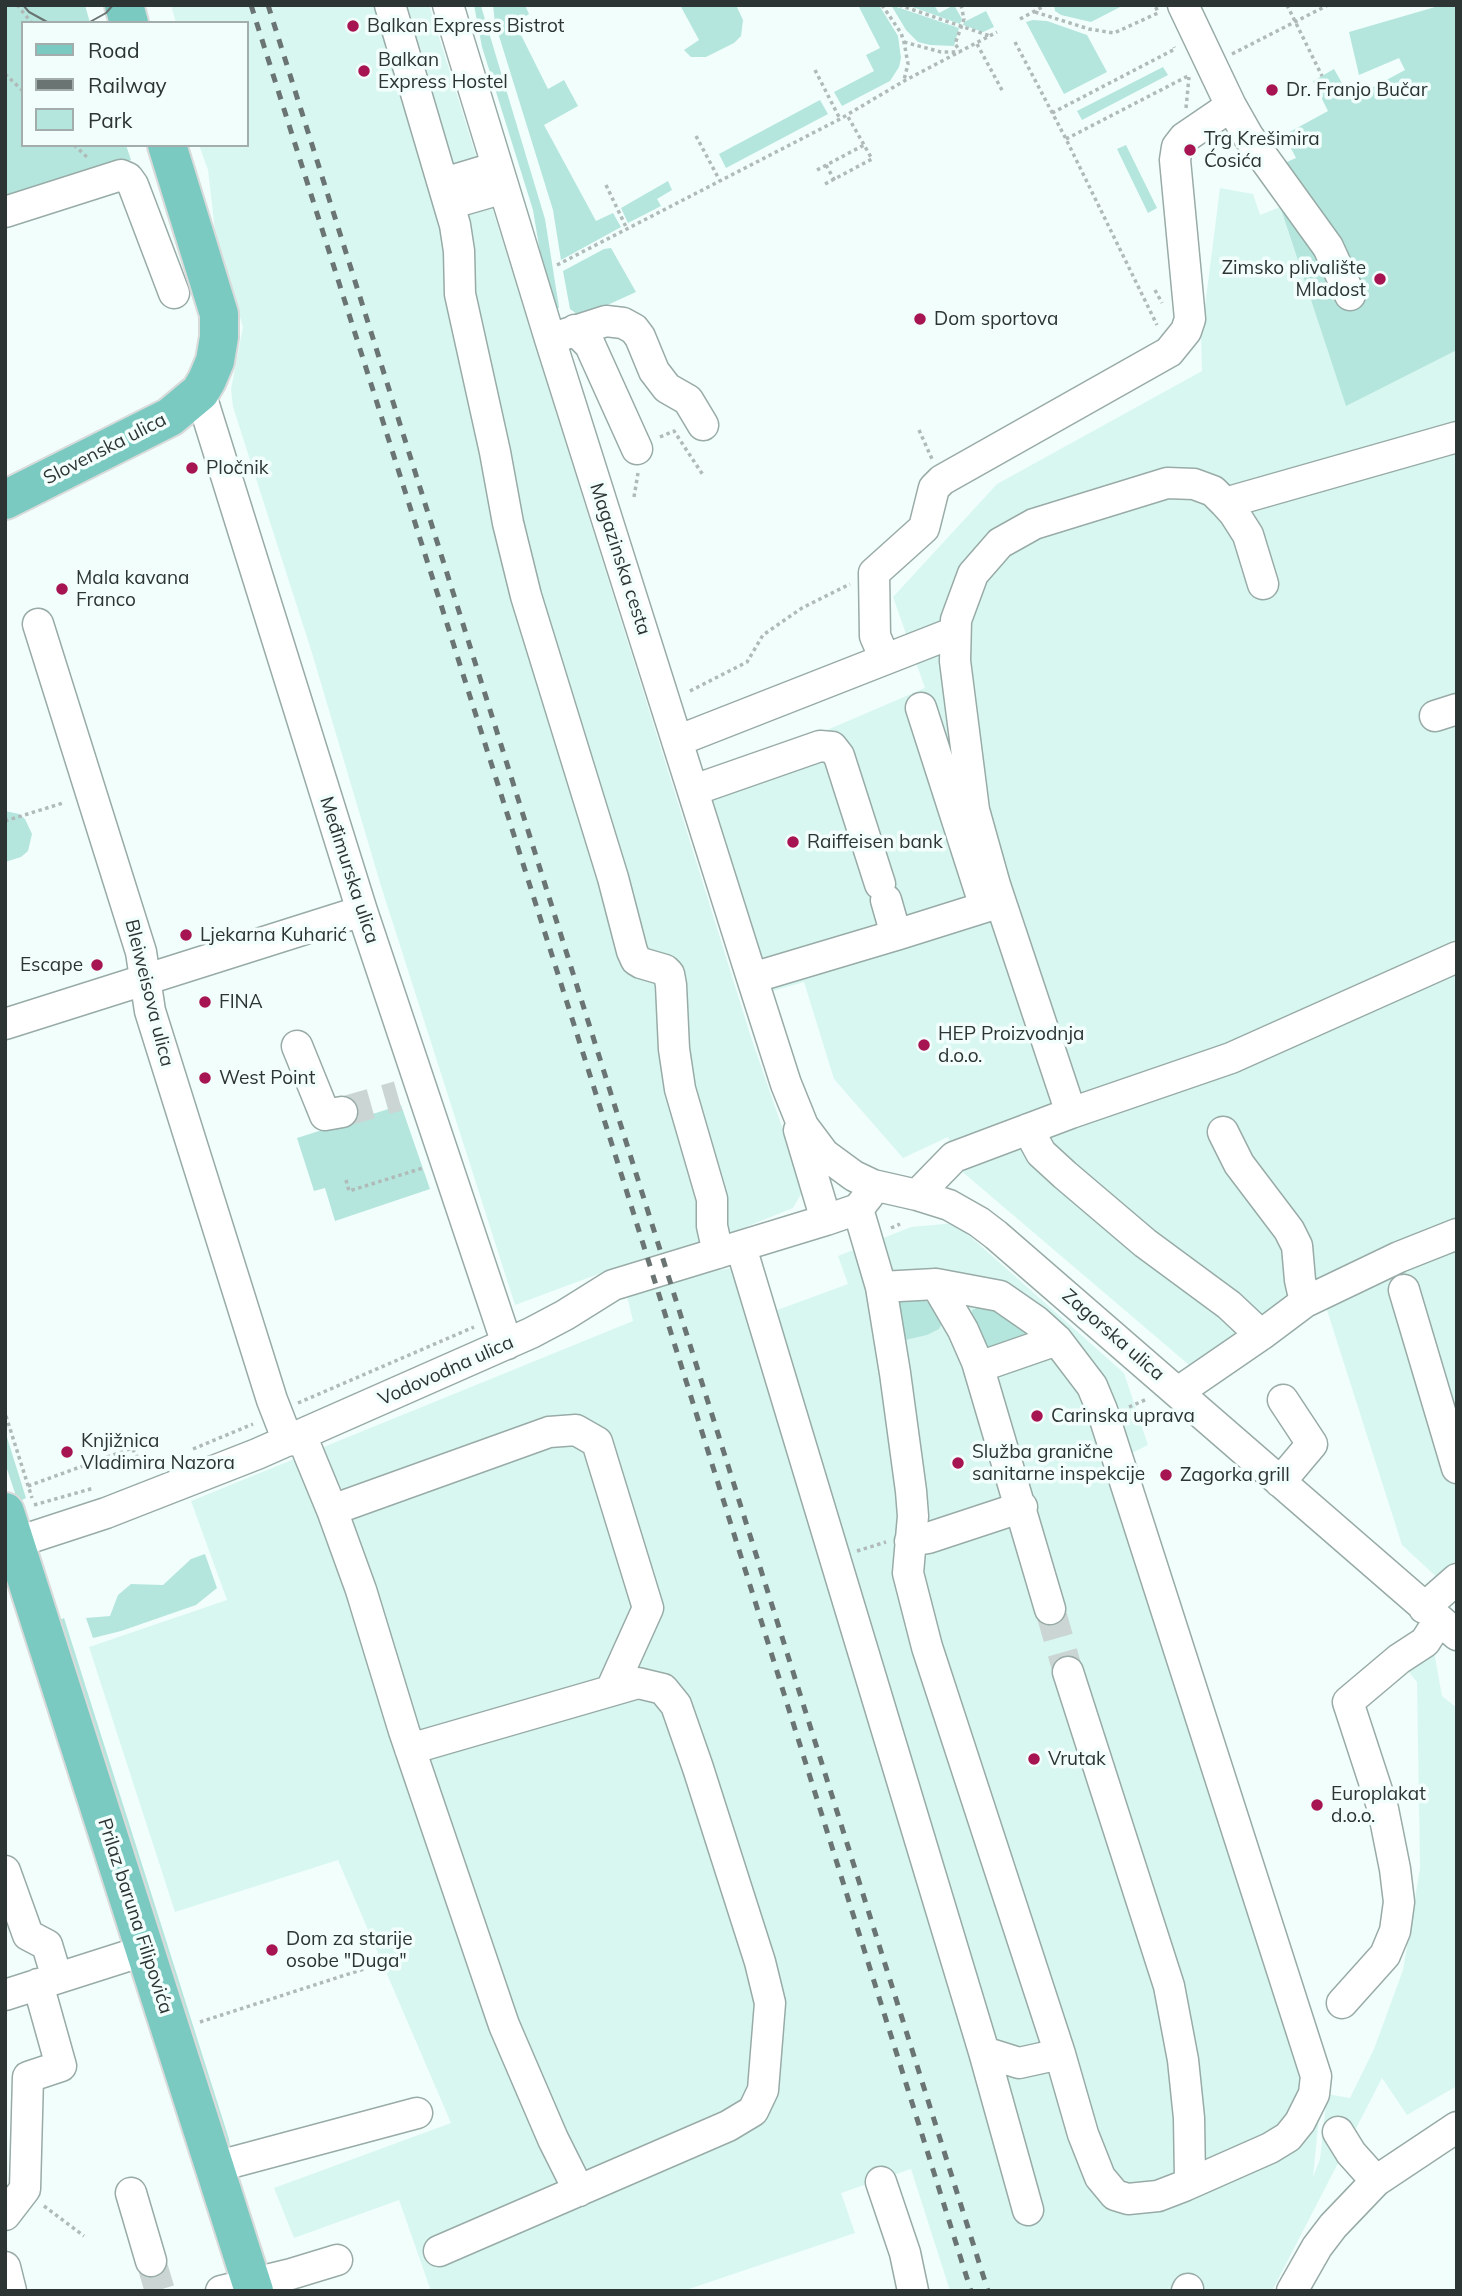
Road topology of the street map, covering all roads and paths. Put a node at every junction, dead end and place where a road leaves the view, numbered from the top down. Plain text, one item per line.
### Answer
1 (17, 5) edge
2 (390, 5) edge
3 (448, 5) edge
4 (882, 5) edge
5 (899, 5) edge
6 (961, 5) edge
7 (1045, 5) edge
8 (1155, 5) edge
9 (1287, 5) edge
10 (1328, 5) edge
11 (1035, 12) junction
12 (1168, 14) edge
13 (1020, 19) dead end
14 (30, 21) edge
15 (1295, 22) junction
16 (961, 26) junction
17 (997, 33) dead end
18 (990, 36) junction
19 (1170, 37) dead end
20 (904, 42) junction
21 (1015, 42) dead end
22 (977, 44) junction
23 (1175, 49) junction
24 (961, 52) junction
25 (1180, 58) dead end
26 (1198, 66) junction
27 (815, 70) dead end
28 (5, 74) edge
29 (1322, 76) dead end
30 (904, 81) junction
31 (21, 89) edge
32 (1003, 92) dead end
33 (1231, 106) junction
34 (1052, 113) junction
35 (847, 115) junction
36 (840, 119) junction
37 (696, 135) dead end
38 (1066, 139) junction
39 (864, 145) junction
40 (76, 147) edge
41 (168, 147) edge
42 (90, 160) dead end
43 (826, 165) junction
44 (817, 170) dead end
45 (500, 177) junction
46 (720, 181) junction
47 (836, 183) dead end
48 (825, 184) dead end
49 (606, 185) dead end
50 (446, 193) junction
51 (5, 212) edge
52 (627, 229) junction
53 (557, 265) dead end
54 (174, 293) dead end
55 (1144, 295) dead end
56 (1350, 295) dead end
57 (562, 335) junction
58 (200, 392) junction
59 (703, 425) dead end
60 (919, 430) dead end
61 (664, 435) dead end
62 (1457, 437) edge
63 (638, 449) dead end
64 (930, 455) dead end
65 (703, 475) dead end
66 (5, 500) edge
67 (1225, 503) junction
68 (874, 573) junction
69 (1263, 584) dead end
70 (38, 624) dead end
71 (956, 632) junction
72 (885, 659) junction
73 (690, 691) dead end
74 (921, 708) dead end
75 (677, 741) junction
76 (694, 790) junction
77 (63, 803) dead end
78 (5, 821) edge
79 (362, 911) junction
80 (896, 935) junction
81 (1457, 957) edge
82 (752, 978) junction
83 (146, 979) junction
84 (5, 1024) edge
85 (297, 1046) dead end
86 (342, 1112) dead end
87 (796, 1112) junction
88 (1071, 1113) junction
89 (1028, 1129) junction
90 (1223, 1132) dead end
91 (428, 1166) dead end
92 (346, 1180) dead end
93 (917, 1195) junction
94 (866, 1197) junction
95 (827, 1220) junction
96 (900, 1224) dead end
97 (891, 1228) dead end
98 (1457, 1234) edge
99 (729, 1250) junction
100 (936, 1284) junction
101 (881, 1287) junction
102 (1404, 1290) dead end
103 (1304, 1302) junction
104 (477, 1326) dead end
105 (1261, 1335) junction
106 (1057, 1340) junction
107 (506, 1344) junction
108 (979, 1367) junction
109 (1178, 1392) junction
110 (1283, 1400) dead end
111 (1447, 1400) edge
112 (293, 1405) dead end
113 (6, 1416) edge
114 (260, 1420) dead end
115 (294, 1438) junction
116 (193, 1449) dead end
117 (1457, 1468) edge
118 (136, 1474) dead end
119 (1280, 1482) junction
120 (106, 1485) dead end
121 (1021, 1507) junction
122 (332, 1510) junction
123 (16, 1529) edge
124 (910, 1541) junction
125 (1457, 1579) edge
126 (1050, 1609) tunnel mouth
127 (1440, 1621) edge
128 (1068, 1672) tunnel mouth
129 (611, 1690) junction
130 (410, 1749) junction
131 (5, 1871) edge
132 (146, 1950) junction
133 (367, 1968) dead end
134 (47, 1981) junction
135 (5, 1995) edge
136 (1342, 2003) dead end
137 (200, 2022) dead end
138 (984, 2052) junction
139 (1060, 2054) junction
140 (17, 2081) edge
141 (416, 2113) dead end
142 (1457, 2127) edge
143 (1338, 2132) dead end
144 (215, 2167) junction
145 (1376, 2181) junction
146 (881, 2182) dead end
147 (1184, 2186) junction
148 (24, 2191) junction
149 (579, 2191) junction
150 (131, 2193) dead end
151 (1028, 2210) dead end
152 (5, 2215) edge
153 (84, 2236) dead end
154 (439, 2251) dead end
155 (337, 2260) dead end
156 (151, 2261) tunnel mouth
157 (5, 2267) edge
158 (242, 2288) edge
159 (11, 2291) edge
160 (913, 2291) edge
161 (1292, 2291) edge

1 - 14 path
2 - 50 street
3 - 45 street, Magazinska cesta
4 - 20 path
5 - 16 path
6 - 16 path
7 - 11 path
8 - 12 path
9 - 15 path
10 - 15 path
11 - 12 path
11 - 13 path
12 - 26 street
15 - 26 path
15 - 29 path
16 - 18 path
16 - 24 path
17 - 18 path
18 - 22 path
19 - 23 path
20 - 24 path
20 - 30 path
21 - 34 path
22 - 24 path
22 - 32 path
23 - 25 path
23 - 34 path
24 - 30 path
26 - 33 street
26 - 38 path
27 - 36 path
28 - 31 path
30 - 35 path
33 - 56 street
33 - 68 street
34 - 38 path
35 - 36 path
35 - 39 path
36 - 46 path
37 - 46 path
38 - 55 path
39 - 43 path
39 - 48 path
40 - 42 path
41 - 58 main road
43 - 44 path
43 - 47 path
45 - 50 street
45 - 57 street, Magazinska cesta
46 - 52 path
49 - 52 path
50 - 99 street
51 - 54 street
52 - 53 path
57 - 59 street
57 - 63 street
57 - 75 street, Magazinska cesta
58 - 66 main road, Slovenska ulica
58 - 79 street, Međimurska ulica
60 - 64 path
61 - 65 path
62 - 67 street
67 - 69 street
67 - 71 street
68 - 72 street
68 - 73 path
70 - 83 street, Bleiweisova ulica
71 - 72 street
71 - 88 street
72 - 75 street
74 - 80 street
75 - 76 street, Magazinska cesta
76 - 80 street
76 - 82 street, Magazinska cesta
77 - 78 path
79 - 83 street
79 - 107 street, Međimurska ulica
80 - 82 street
81 - 88 street
82 - 87 street, Magazinska cesta
83 - 84 street
83 - 115 street, Bleiweisova ulica
85 - 86 street
87 - 94 street, Magazinska cesta
87 - 95 street, Magazinska cesta
88 - 89 street
89 - 93 street
89 - 105 street
90 - 103 street
91 - 92 path
93 - 94 street, Zagorska ulica
93 - 109 street, Zagorska ulica
94 - 95 street, Vodovodna ulica
94 - 101 street
95 - 99 street, Vodovodna ulica
96 - 97 path
98 - 103 street
99 - 107 street, Vodovodna ulica
99 - 138 street
100 - 101 street
100 - 106 street
100 - 108 street
101 - 124 street
102 - 111 street
103 - 105 street
104 - 112 path
105 - 109 street
106 - 108 street
106 - 147 street
107 - 115 street, Vodovodna ulica
108 - 121 street
109 - 119 street, Zagorska ulica
110 - 119 street
111 - 117 street
113 - 118 path
114 - 116 path
115 - 122 street, Bleiweisova ulica
115 - 123 street, Vodovodna ulica
119 - 127 street, Zagorska ulica
120 - 123 path
121 - 124 street
121 - 126 street
122 - 129 street
122 - 130 street, Bleiweisova ulica
123 - 132 main road, Prilaz baruna Filipovića
124 - 139 street
125 - 127 street
127 - 136 street
128 - 147 street
129 - 130 street
129 - 149 street
130 - 149 street, Bleiweisova ulica
131 - 134 street
132 - 134 street
132 - 144 main road, Prilaz baruna Filipovića
133 - 137 path
134 - 135 street
134 - 140 street
138 - 139 street
138 - 151 street
139 - 147 street
140 - 148 street
141 - 144 street
142 - 145 street
143 - 145 street
144 - 158 main road, Prilaz baruna Filipovića
145 - 161 street
146 - 160 street
148 - 152 street
148 - 153 path
149 - 154 street
150 - 156 street
155 - 158 street
157 - 159 street

